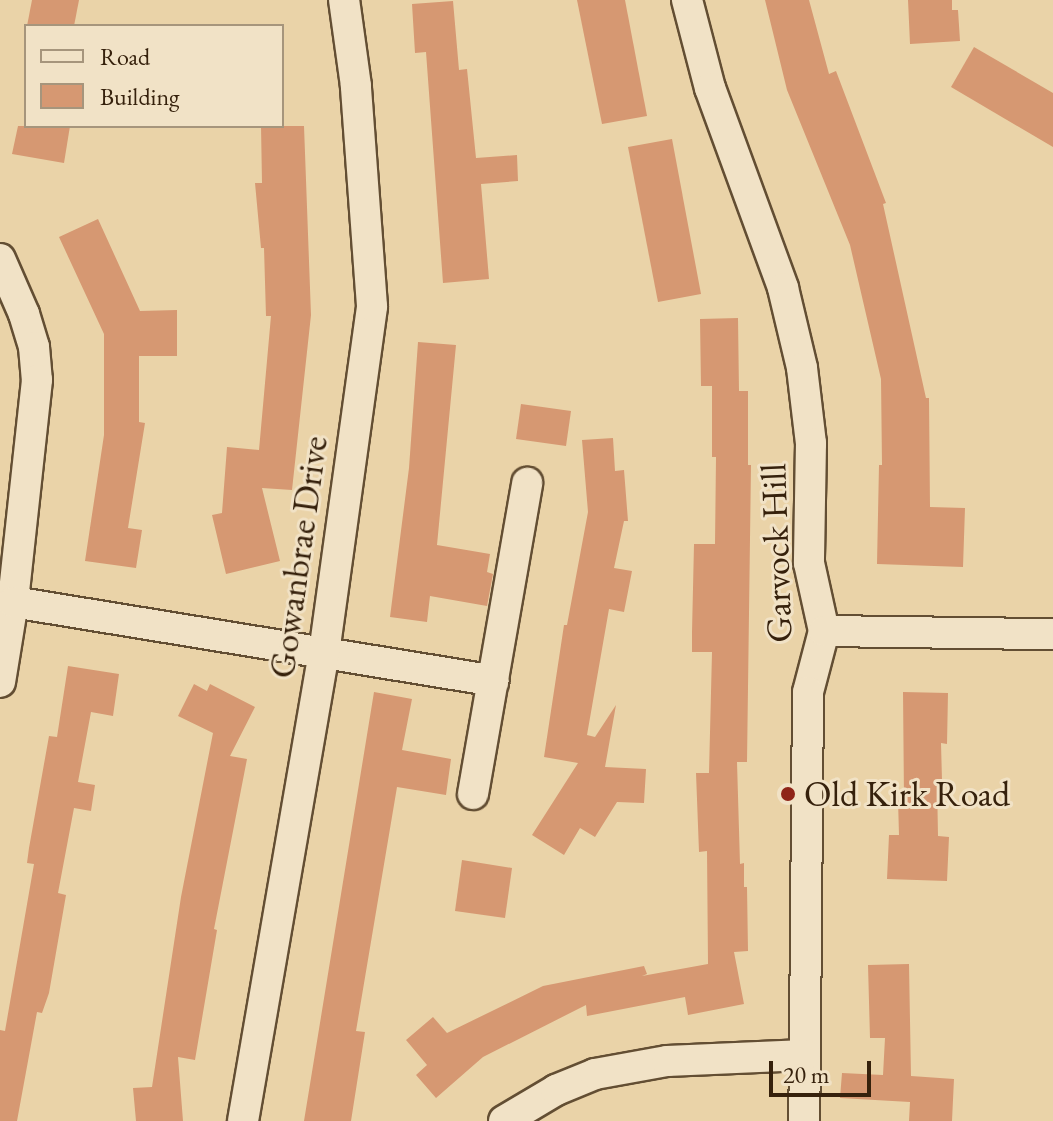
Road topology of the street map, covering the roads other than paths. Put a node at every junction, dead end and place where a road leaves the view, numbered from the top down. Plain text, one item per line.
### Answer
1 (344, 0) edge
2 (687, 0) edge
3 (0, 259) edge
4 (527, 483) dead end
5 (13, 602) junction
6 (824, 631) junction
7 (1053, 634) edge
8 (324, 653) junction
9 (494, 681) junction
10 (0, 682) edge
11 (473, 794) dead end
12 (805, 1055) junction
13 (243, 1121) edge
14 (504, 1121) edge
15 (804, 1121) edge

1 - 8 street, Gowanbrae Drive
2 - 6 street, Garvock Hill
3 - 5 street
4 - 9 street
5 - 8 street
5 - 10 street
6 - 7 street
6 - 12 street, Garvock Hill
8 - 9 street
8 - 13 street, Gowanbrae Drive
9 - 11 street
12 - 14 street
12 - 15 street, Garvock Hill

